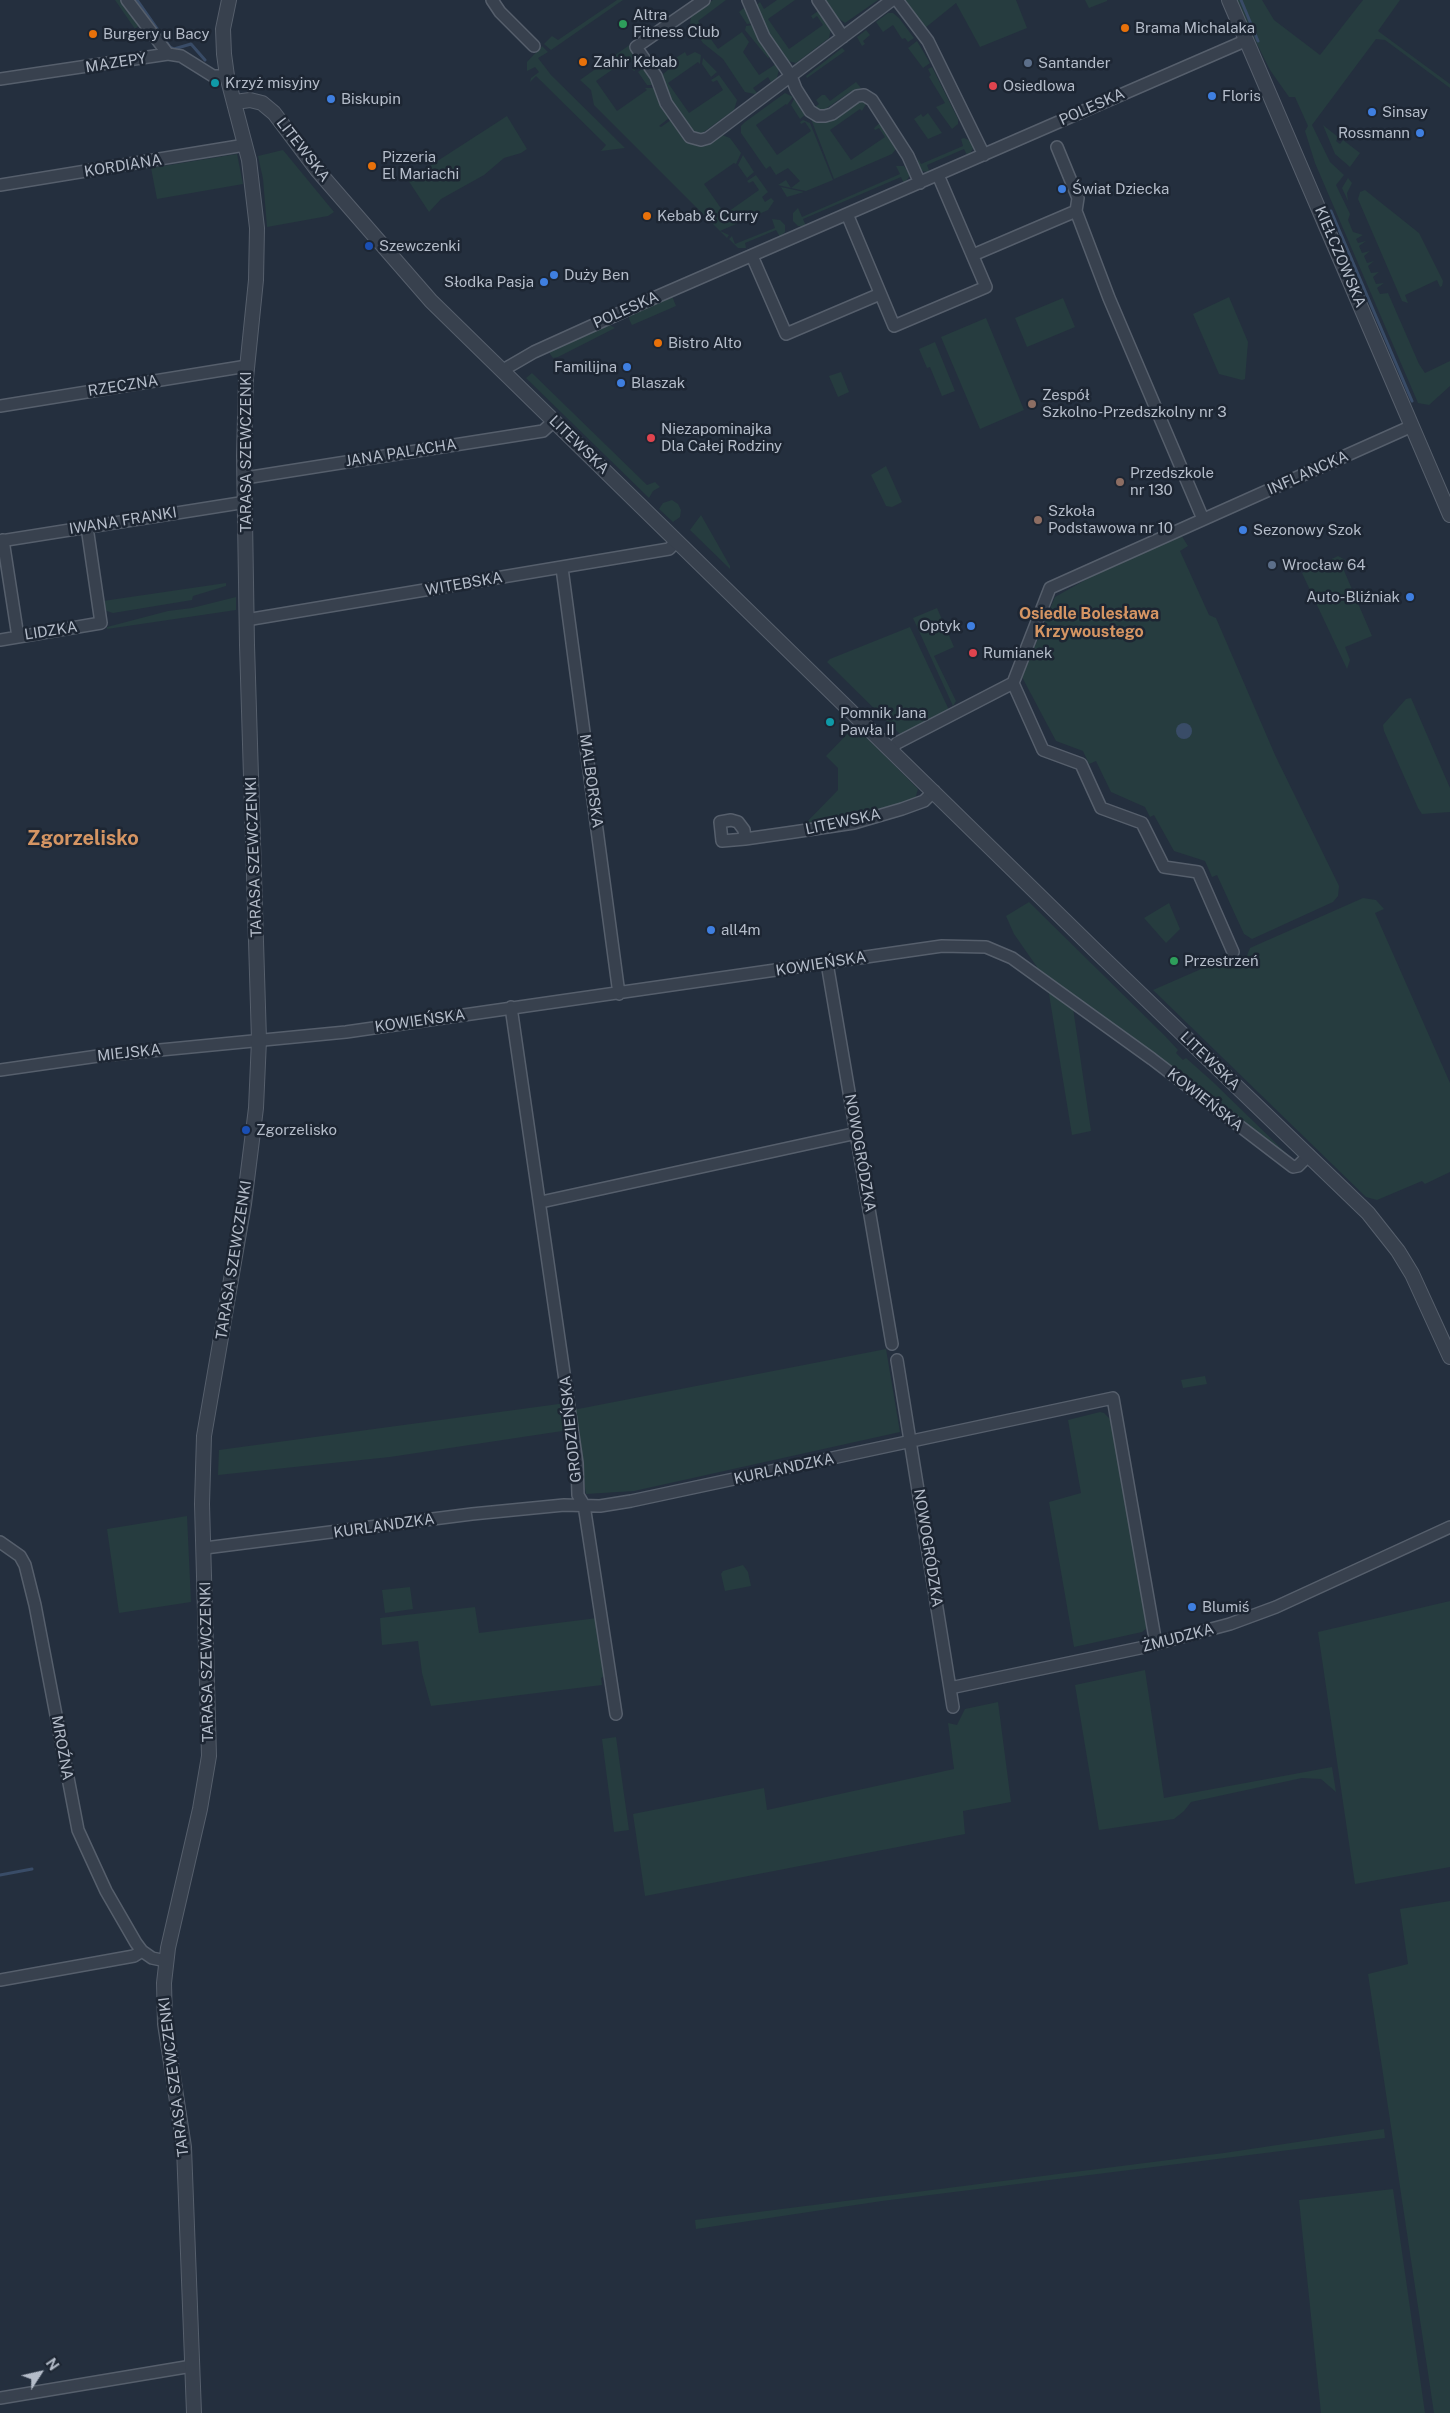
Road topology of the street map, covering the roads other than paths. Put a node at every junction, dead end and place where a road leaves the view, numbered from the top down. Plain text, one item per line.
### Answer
1 (127, 0) edge
2 (229, 0) edge
3 (492, 0) edge
4 (704, 0) edge
5 (748, 0) edge
6 (818, 0) edge
7 (892, 0) edge
8 (897, 0) edge
9 (1230, 0) edge
10 (843, 37) junction
11 (1247, 40) junction
12 (534, 46) dead end
13 (168, 54) junction
14 (227, 76) junction
15 (791, 76) junction
16 (0, 79) edge
17 (235, 102) junction
18 (245, 145) junction
19 (1057, 147) dead end
20 (984, 154) junction
21 (938, 175) junction
22 (920, 183) junction
23 (0, 185) edge
24 (1076, 211) junction
25 (847, 214) junction
26 (973, 255) junction
27 (752, 256) junction
28 (880, 294) junction
29 (246, 366) junction
30 (503, 370) junction
31 (0, 406) edge
32 (554, 421) junction
33 (1412, 426) junction
34 (245, 478) junction
35 (246, 502) junction
36 (1450, 514) edge
37 (1203, 519) junction
38 (87, 527) junction
39 (2, 541) edge
40 (677, 541) junction
41 (562, 568) junction
42 (246, 620) junction
43 (18, 637) junction
44 (0, 640) edge
45 (1013, 683) junction
46 (892, 749) junction
47 (934, 791) junction
48 (745, 839) dead end
49 (1233, 952) dead end
50 (827, 963) junction
51 (619, 994) junction
52 (511, 1008) junction
53 (259, 1040) junction
54 (0, 1070) edge
55 (857, 1133) junction
56 (1309, 1156) junction
57 (541, 1202) junction
58 (892, 1344) dead end
59 (1450, 1357) edge
60 (897, 1360) dead end
61 (911, 1441) junction
62 (584, 1506) junction
63 (1450, 1527) edge
64 (0, 1542) edge
65 (205, 1548) junction
66 (1156, 1644) junction
67 (950, 1688) junction
68 (953, 1707) dead end
69 (616, 1714) dead end
70 (142, 1951) junction
71 (166, 1961) junction
72 (0, 1980) edge
73 (192, 2366) junction
74 (0, 2398) edge
75 (194, 2413) edge

1 - 13 street
2 - 14 street, TARASA SZEWCZENKI
3 - 12 street
4 - 15 street
5 - 15 street
6 - 10 street
7 - 10 street
8 - 20 street
9 - 11 street, KIEŁCZOWSKA
10 - 15 street
11 - 20 street, POLESKA
11 - 33 street, KIEŁCZOWSKA
13 - 14 street, MAZEPY
13 - 16 street, MAZEPY
14 - 17 street, TARASA SZEWCZENKI
15 - 22 street
17 - 18 street, TARASA SZEWCZENKI
17 - 30 street, LITEWSKA
18 - 23 street, KORDIANA
18 - 29 street, TARASA SZEWCZENKI
19 - 24 street, POLESKA
20 - 21 street, POLESKA
21 - 22 street, POLESKA
21 - 26 street
22 - 25 street, POLESKA
24 - 26 street
24 - 37 street, POLESKA
25 - 27 street, POLESKA
25 - 28 street
26 - 28 street
27 - 28 street
27 - 30 street, POLESKA
29 - 31 street, RZECZNA
29 - 34 street, TARASA SZEWCZENKI
30 - 32 street, LITEWSKA
32 - 34 street, JANA PALACHA
32 - 40 street, LITEWSKA
33 - 36 street, KIEŁCZOWSKA
33 - 37 street, INFLANCKA
34 - 35 street, TARASA SZEWCZENKI
35 - 38 street, IWANA FRANKI
35 - 42 street, TARASA SZEWCZENKI
37 - 45 street, INFLANCKA
38 - 39 street, IWANA FRANKI
38 - 43 street, LIDZKA
39 - 43 street
40 - 41 street, WITEBSKA
40 - 46 street, LITEWSKA
41 - 42 street, WITEBSKA
41 - 51 street, MALBORSKA
42 - 53 street, TARASA SZEWCZENKI
43 - 44 street, LIDZKA
45 - 46 street
45 - 49 street
46 - 47 street, LITEWSKA
47 - 48 street, LITEWSKA
47 - 56 street, LITEWSKA
50 - 51 street, KOWIEŃSKA
50 - 55 street, NOWOGRÓDZKA
50 - 56 street, KOWIEŃSKA
51 - 52 street, KOWIEŃSKA
52 - 53 street, KOWIEŃSKA
52 - 57 street, GRODZIEŃSKA
53 - 54 street, MIEJSKA
53 - 65 street, TARASA SZEWCZENKI
55 - 57 street
55 - 58 street, NOWOGRÓDZKA
56 - 59 street, LITEWSKA
57 - 62 street, GRODZIEŃSKA
60 - 61 street, NOWOGRÓDZKA
61 - 62 street, KURLANDZKA
61 - 66 street, KURLANDZKA
61 - 67 street, NOWOGRÓDZKA
62 - 65 street, KURLANDZKA
62 - 69 street, GRODZIEŃSKA
63 - 66 street, ŻMUDZKA
64 - 70 street, MROŹNA
65 - 71 street, TARASA SZEWCZENKI
66 - 67 street, ŻMUDZKA
67 - 68 street, NOWOGRÓDZKA
70 - 71 street
70 - 72 street
71 - 73 street, TARASA SZEWCZENKI
73 - 74 street
73 - 75 street, TARASA SZEWCZENKI

